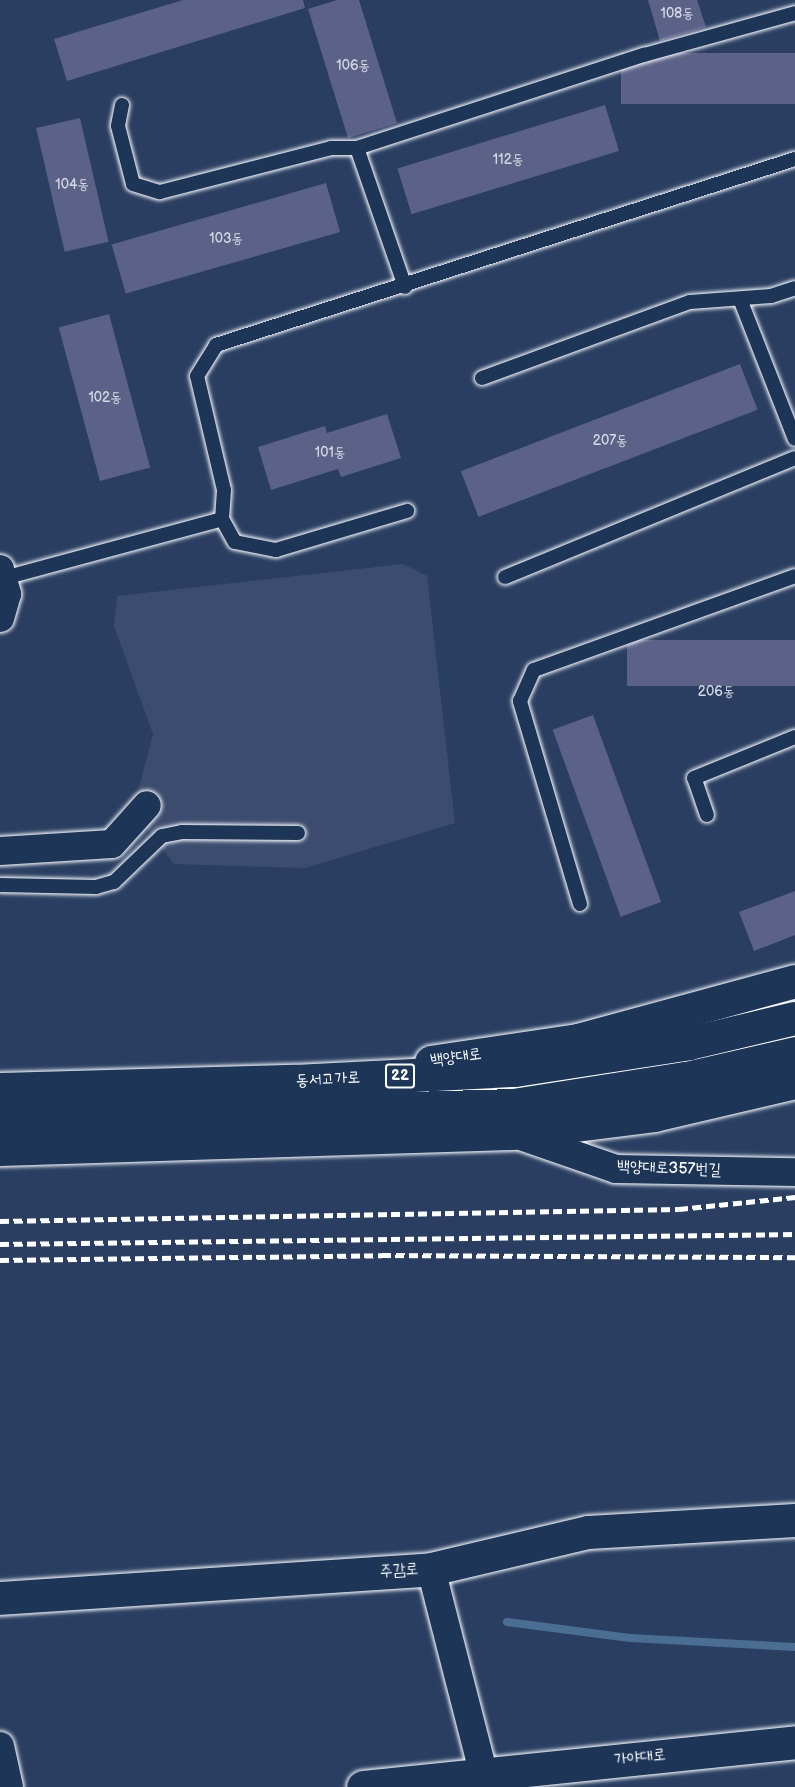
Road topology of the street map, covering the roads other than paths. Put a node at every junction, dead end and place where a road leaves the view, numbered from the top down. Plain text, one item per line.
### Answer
1 (795, 13) edge
2 (122, 105) dead end
3 (357, 148) junction
4 (795, 159) edge
5 (405, 287) junction
6 (795, 288) edge
7 (740, 299) junction
8 (482, 378) dead end
9 (795, 439) edge
10 (795, 458) edge
11 (407, 511) dead end
12 (222, 519) junction
13 (2, 574) edge
14 (795, 576) edge
15 (505, 577) dead end
16 (0, 618) edge
17 (795, 737) edge
18 (147, 805) dead end
19 (707, 815) dead end
20 (298, 833) dead end
21 (4, 851) edge
22 (0, 885) edge
23 (580, 904) dead end
24 (795, 981) edge
25 (795, 1018) edge
26 (795, 1053) edge
27 (0, 1074) edge
28 (795, 1082) edge
29 (0, 1089) edge
30 (167, 1114) junction
31 (0, 1120) edge
32 (512, 1133) junction
33 (0, 1142) edge
34 (0, 1149) edge
35 (795, 1172) edge
36 (795, 1520) edge
37 (431, 1569) junction
38 (0, 1598) edge
39 (795, 1742) edge
40 (0, 1746) edge
41 (484, 1775) junction
42 (9, 1787) edge
43 (363, 1787) edge

1 - 3 lane
2 - 3 lane
3 - 5 lane
4 - 5 lane
5 - 12 lane
6 - 7 lane
7 - 8 lane
7 - 9 lane
10 - 15 lane
11 - 12 lane
12 - 13 lane
13 - 16 street
14 - 23 lane
17 - 19 lane
18 - 21 street
20 - 22 lane
24 - 27 main road, 백양대로
25 - 29 main road, 동서고가로 / 22
26 - 30 main road, 동서고가로 / 22
28 - 32 main road
30 - 31 main road, 동서고가로 / 22
30 - 33 main road
32 - 34 main road
32 - 35 street, 백양대로357번길
36 - 37 main road, 주감로
37 - 38 main road, 주감로
37 - 41 street
39 - 41 main road, 가야대로
40 - 42 street
41 - 43 main road, 가야대로

